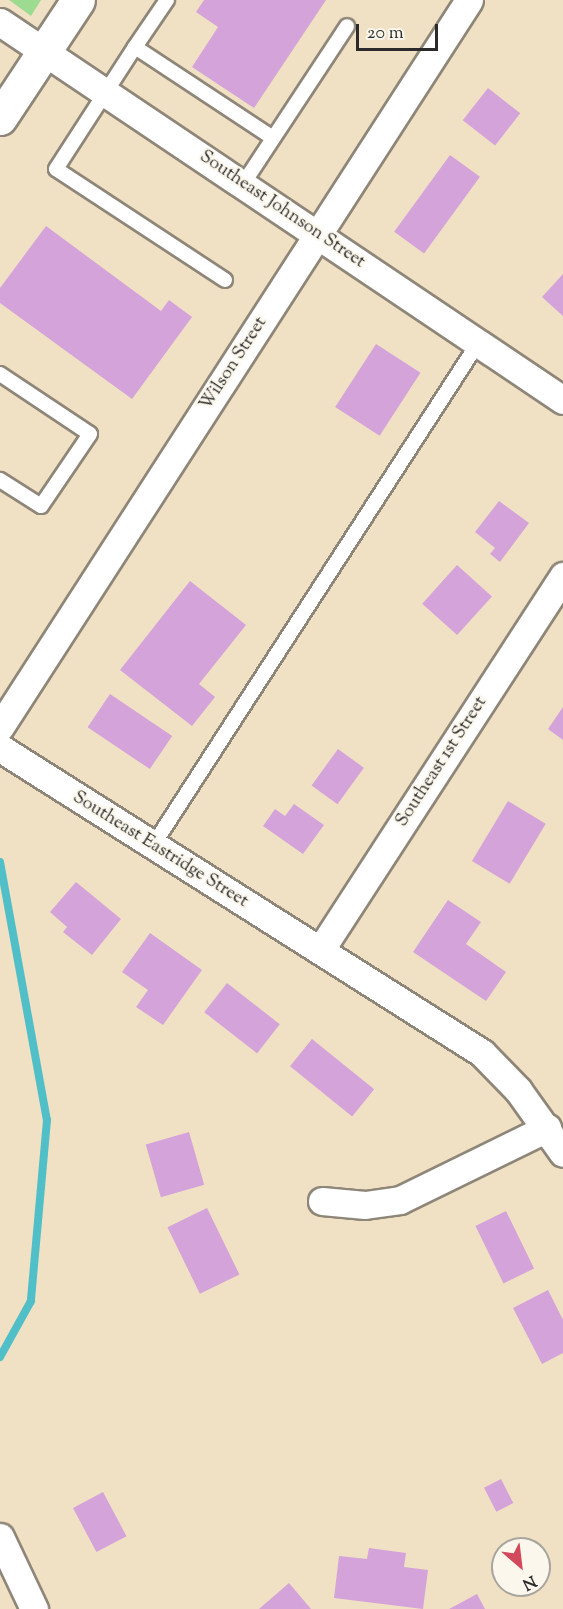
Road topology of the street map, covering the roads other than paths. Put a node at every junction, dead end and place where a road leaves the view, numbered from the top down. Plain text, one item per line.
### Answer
1 (78, 0) edge
2 (167, 0) edge
3 (469, 0) edge
4 (0, 22) edge
5 (347, 26) dead end
6 (135, 47) junction
7 (45, 51) junction
8 (105, 91) junction
9 (0, 118) edge
10 (273, 138) junction
11 (243, 184) junction
12 (318, 234) junction
13 (225, 280) dead end
14 (478, 343) junction
15 (0, 374) edge
16 (563, 400) edge
17 (0, 480) edge
18 (563, 576) edge
19 (0, 728) edge
20 (0, 748) edge
21 (152, 847) junction
22 (321, 949) junction
23 (547, 1128) junction
24 (563, 1153) edge
25 (322, 1201) dead end
26 (0, 1537) edge
27 (34, 1609) edge

1 - 7 street
2 - 6 lane
3 - 12 street, Wilson Street
4 - 7 street, Southeast Johnson Street
5 - 10 lane
6 - 8 lane
6 - 10 lane
7 - 8 street, Southeast Johnson Street
7 - 9 street
8 - 11 street, Southeast Johnson Street
8 - 13 lane
10 - 11 lane
11 - 12 street, Southeast Johnson Street
12 - 14 street, Southeast Johnson Street
12 - 19 street, Wilson Street
14 - 16 street, Southeast Johnson Street
14 - 21 lane
15 - 17 lane
18 - 22 street, Southeast 1st Street
20 - 21 street, Southeast Eastridge Street
21 - 22 street, Southeast Eastridge Street
22 - 23 street, Southeast Eastridge Street
23 - 24 street, Southeast Eastridge Street
23 - 25 street
26 - 27 street

